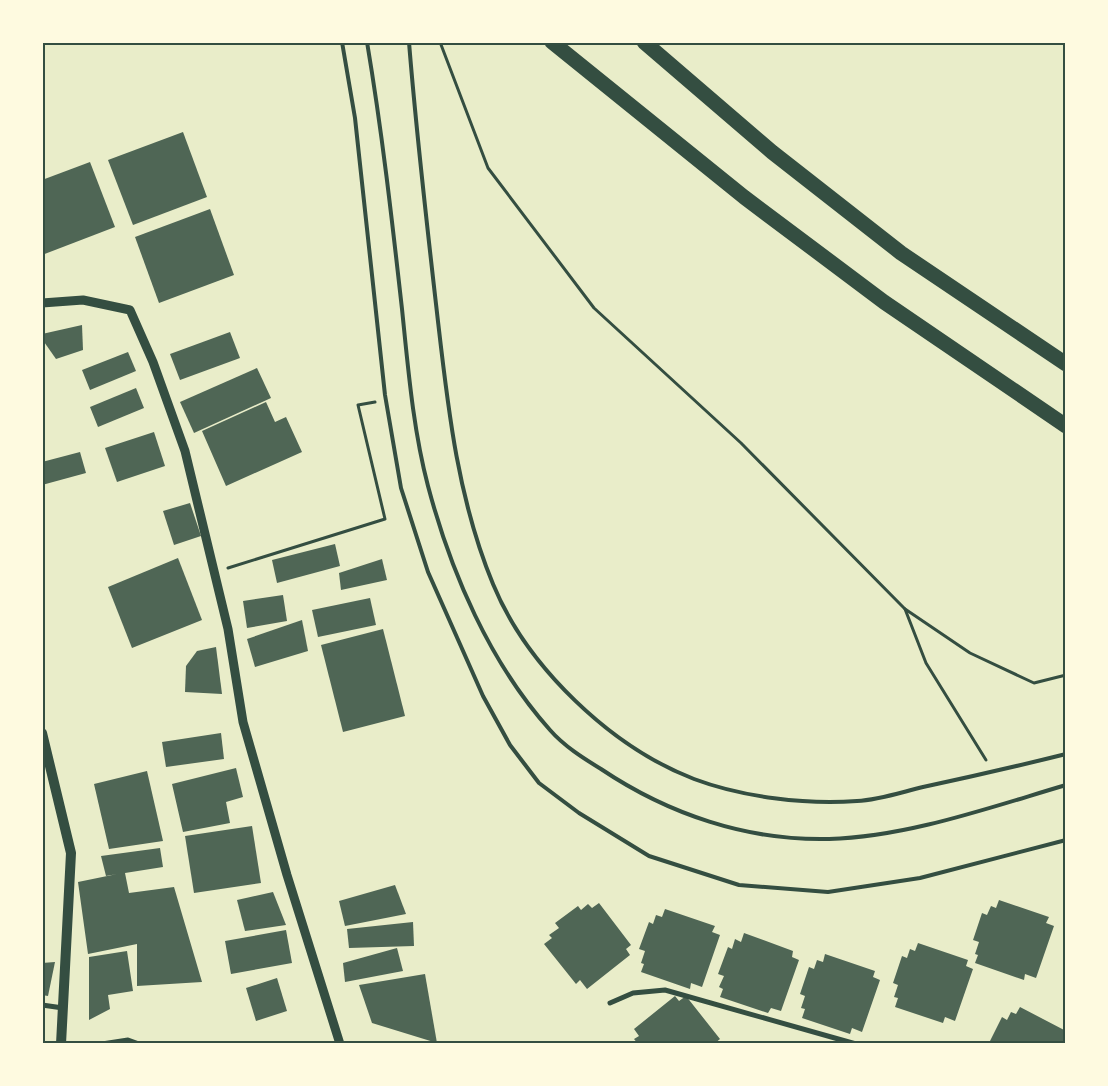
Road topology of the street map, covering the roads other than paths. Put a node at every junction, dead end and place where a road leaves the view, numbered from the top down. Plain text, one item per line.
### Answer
1 (342, 42) edge
2 (367, 42) edge
3 (409, 42) edge
4 (552, 42) edge
5 (644, 42) edge
6 (42, 303) edge
7 (1066, 364) edge
8 (1066, 426) edge
9 (42, 733) edge
10 (1066, 754) edge
11 (1066, 785) edge
12 (1066, 840) edge
13 (610, 1003) dead end
14 (42, 1005) edge
15 (63, 1008) junction
16 (61, 1044) edge
17 (102, 1044) edge
18 (139, 1044) edge
19 (340, 1044) edge
20 (856, 1044) edge

1 - 12 lane
2 - 11 lane
3 - 10 lane
4 - 8 highway
5 - 7 highway
6 - 19 street
9 - 15 main road
13 - 20 street
14 - 15 street
15 - 16 main road
17 - 18 street

